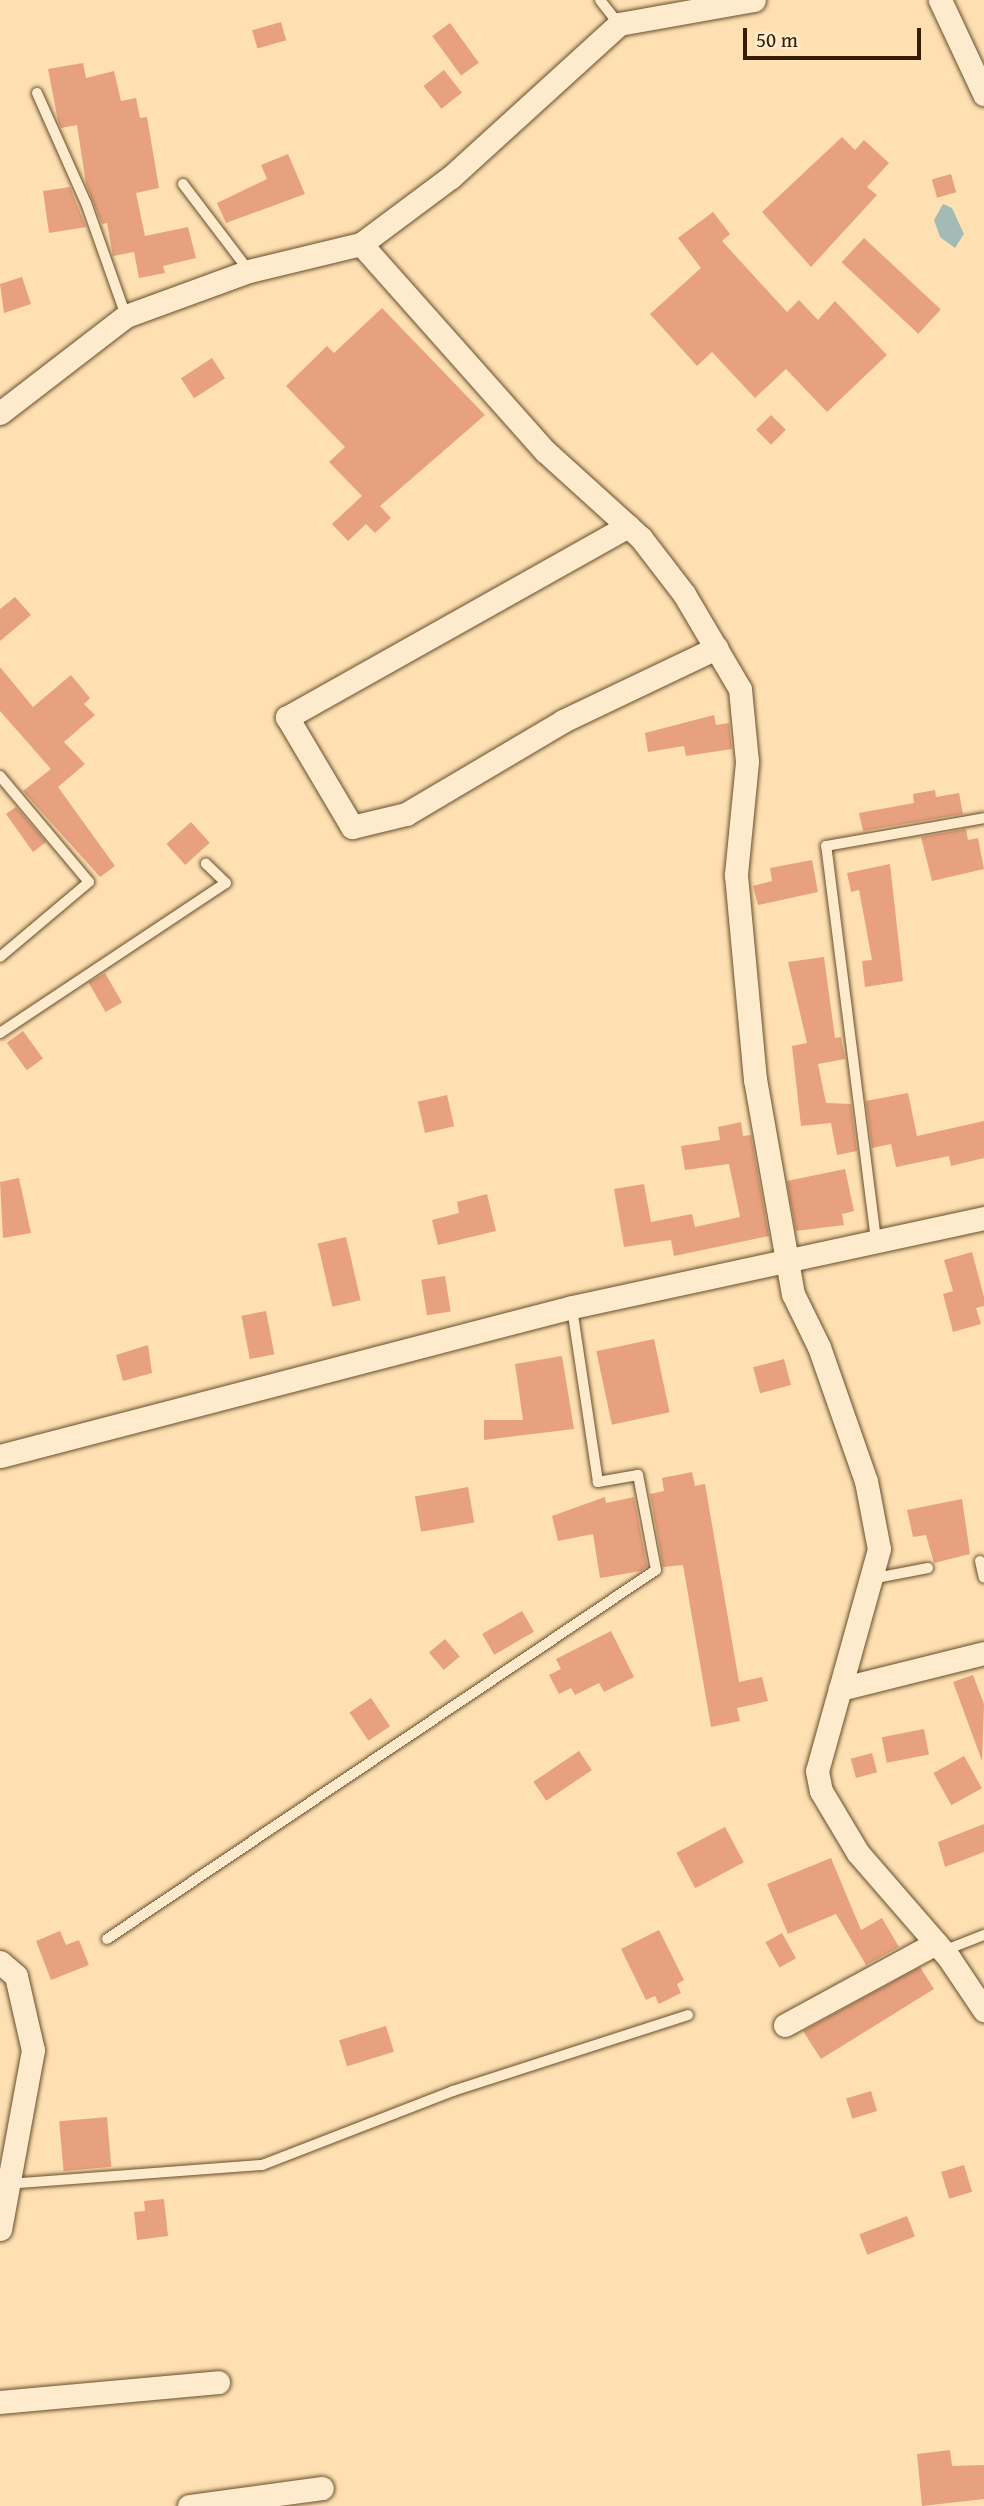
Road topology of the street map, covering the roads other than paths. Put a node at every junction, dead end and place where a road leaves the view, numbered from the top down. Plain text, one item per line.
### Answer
1 (600, 0) edge
2 (754, 0) edge
3 (940, 0) edge
4 (619, 24) junction
5 (37, 93) dead end
6 (984, 94) edge
7 (183, 184) dead end
8 (361, 244) junction
9 (249, 271) junction
10 (126, 316) junction
11 (0, 413) edge
12 (628, 526) junction
13 (716, 648) junction
14 (0, 776) edge
15 (984, 818) edge
16 (206, 864) dead end
17 (0, 957) edge
18 (0, 1033) edge
19 (984, 1218) edge
20 (876, 1240) junction
21 (790, 1260) junction
22 (572, 1307) junction
23 (0, 1456) edge
24 (980, 1561) dead end
25 (928, 1568) dead end
26 (876, 1578) junction
27 (984, 1578) edge
28 (984, 1653) edge
29 (840, 1689) junction
30 (984, 1935) edge
31 (107, 1939) dead end
32 (939, 1947) junction
33 (0, 1962) edge
34 (984, 2010) edge
35 (688, 2015) dead end
36 (785, 2025) dead end
37 (7, 2184) junction
38 (0, 2229) edge
39 (218, 2382) dead end
40 (0, 2402) edge
41 (322, 2488) dead end
42 (189, 2506) edge

1 - 4 lane
2 - 4 street
3 - 6 street
4 - 8 street
5 - 10 lane
7 - 9 lane
8 - 9 street
8 - 12 street
9 - 10 street
10 - 11 street
12 - 13 street
12 - 13 street
13 - 21 street
14 - 17 lane
15 - 20 lane
16 - 18 lane
19 - 20 street
20 - 21 street
21 - 22 street
21 - 26 street
22 - 23 street
22 - 31 lane
24 - 27 lane
25 - 26 lane
26 - 29 street
28 - 29 street
29 - 32 street
30 - 32 lane
32 - 34 street
32 - 36 street
33 - 37 street
35 - 37 lane
37 - 38 street
39 - 40 street
41 - 42 street

